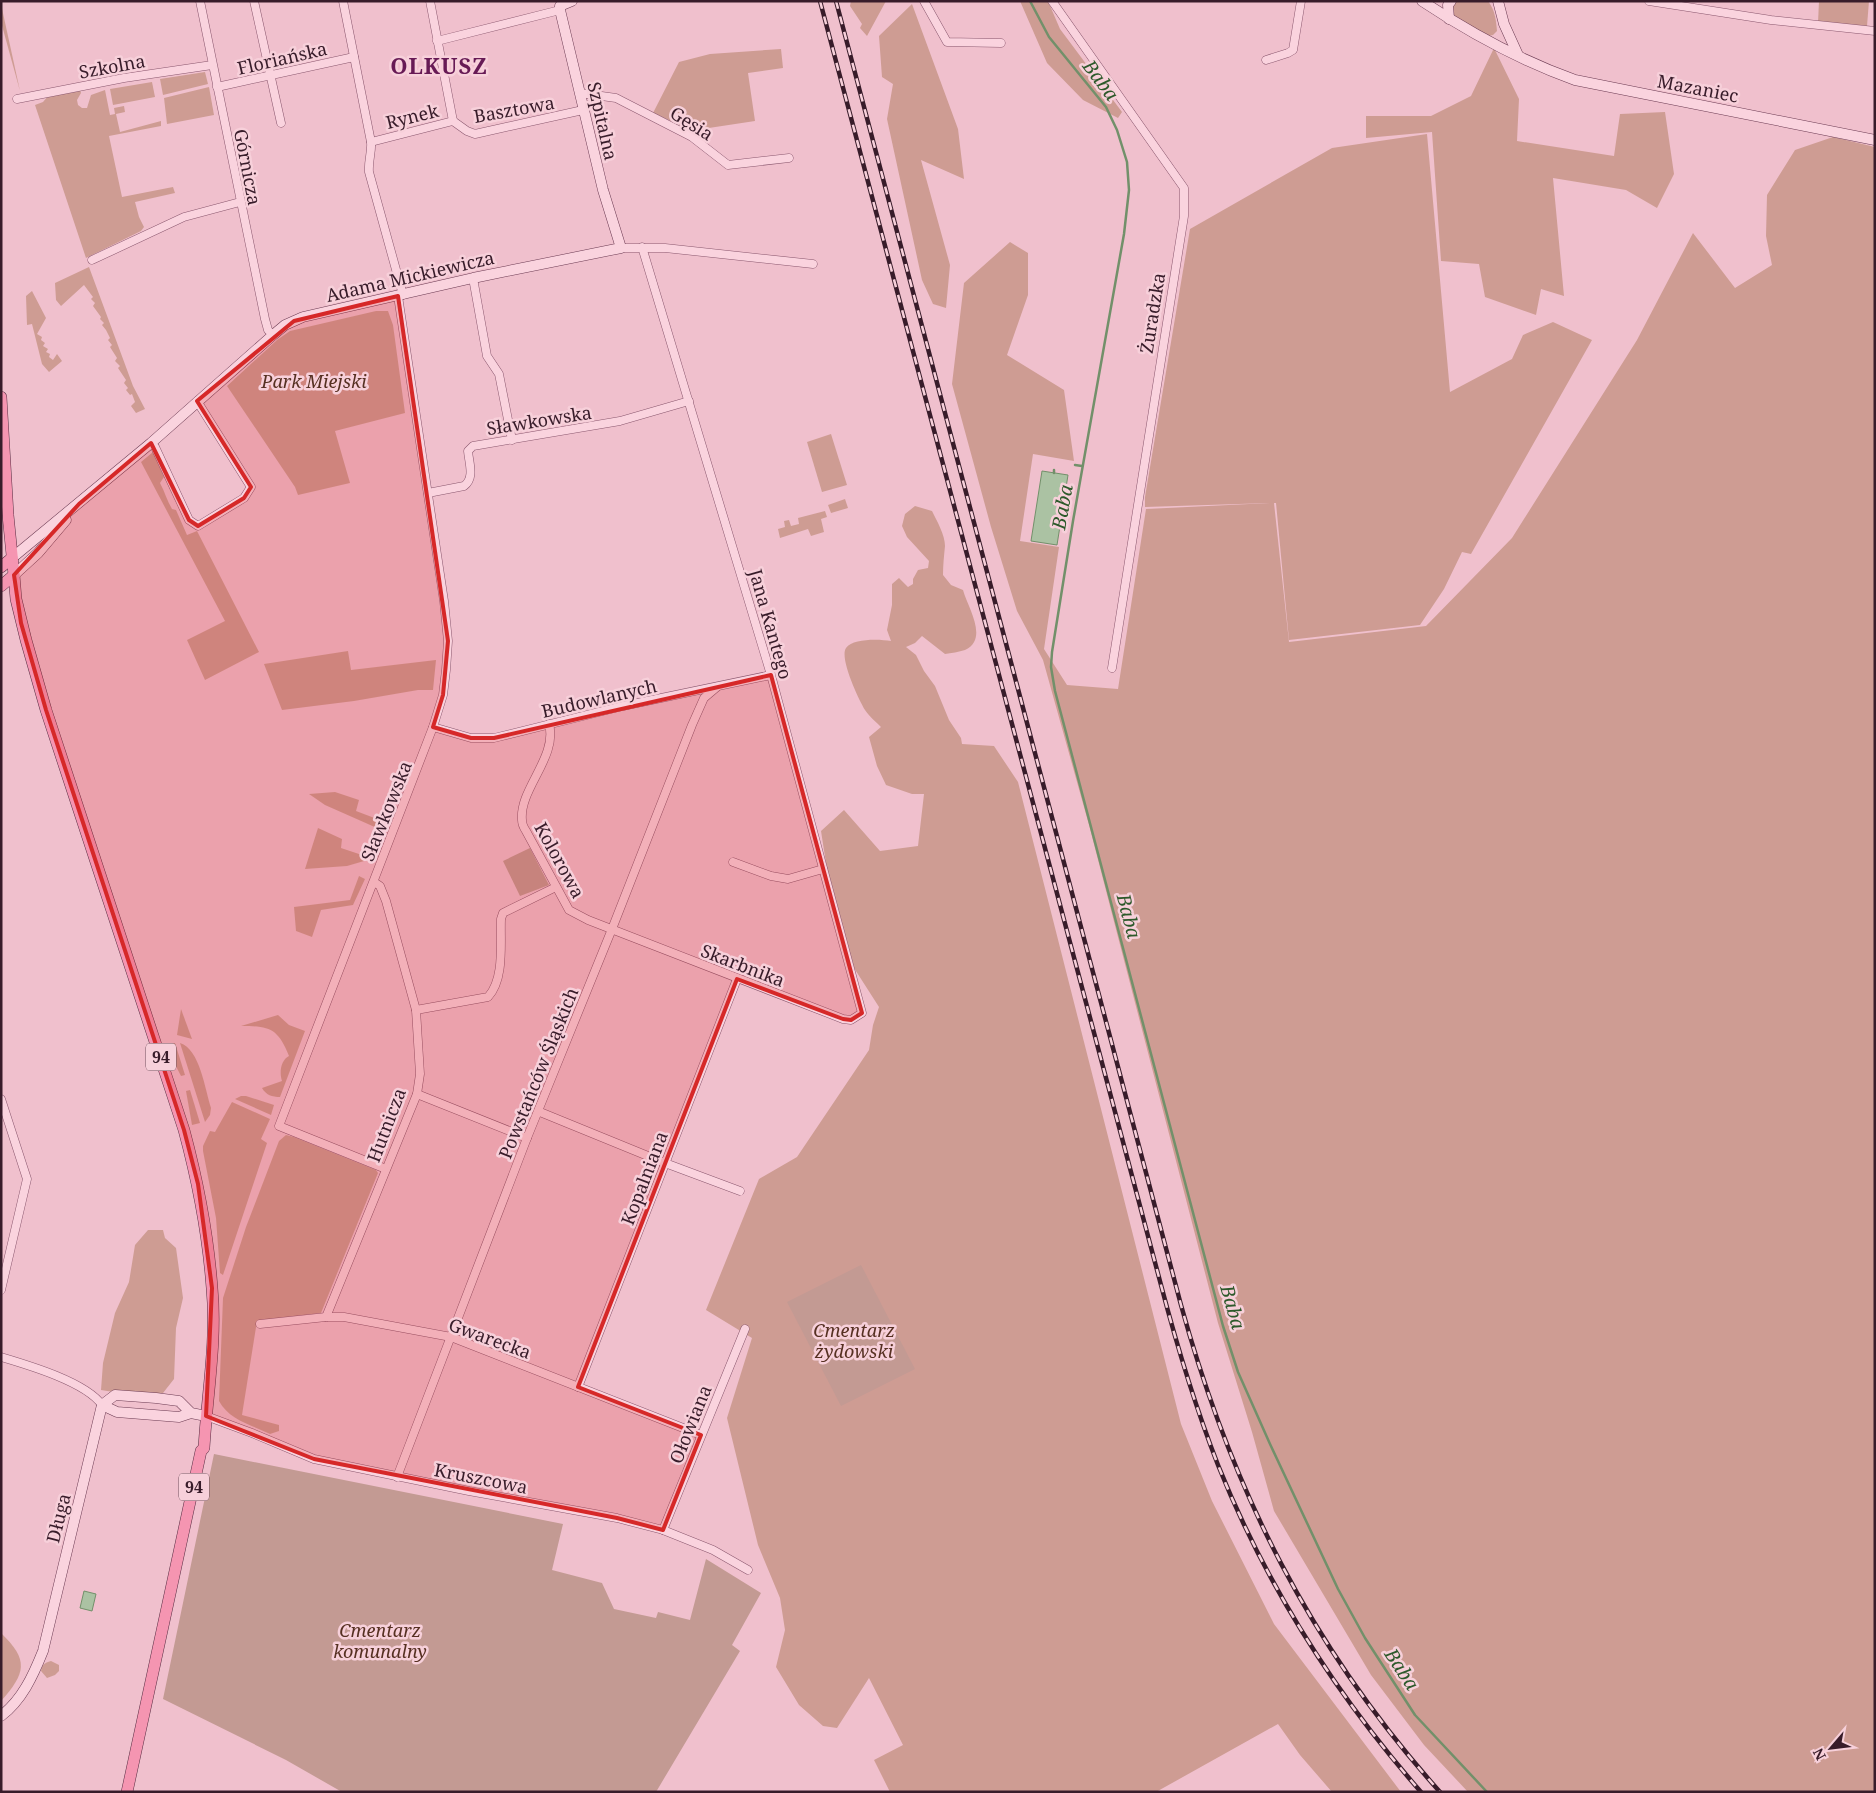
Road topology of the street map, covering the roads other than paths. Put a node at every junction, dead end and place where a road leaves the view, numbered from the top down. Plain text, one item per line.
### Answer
1 (200, 1) edge
2 (254, 1) edge
3 (343, 1) edge
4 (430, 1) edge
5 (572, 1) edge
6 (924, 1) edge
7 (1052, 1) edge
8 (1301, 1) edge
9 (1422, 1) edge
10 (1451, 1) edge
11 (1498, 1) edge
12 (1649, 1) edge
13 (559, 6) edge
14 (1449, 19) junction
15 (1504, 24) junction
16 (1875, 31) edge
17 (1483, 38) junction
18 (437, 41) junction
19 (1001, 43) dead end
20 (1518, 55) junction
21 (354, 57) junction
22 (1266, 60) dead end
23 (212, 65) junction
24 (272, 76) junction
25 (217, 87) junction
26 (580, 93) junction
27 (17, 99) dead end
28 (583, 110) junction
29 (453, 121) junction
30 (281, 124) dead end
31 (1875, 140) edge
32 (371, 142) junction
33 (789, 158) dead end
34 (240, 202) junction
35 (642, 246) junction
36 (621, 248) junction
37 (92, 260) dead end
38 (813, 264) dead end
39 (473, 278) junction
40 (400, 295) junction
41 (273, 336) junction
42 (1, 397) edge
43 (198, 401) junction
44 (689, 401) junction
45 (512, 440) junction
46 (151, 444) junction
47 (428, 492) junction
48 (79, 504) junction
49 (12, 558) junction
50 (1, 567) edge
51 (14, 575) junction
52 (1, 586) edge
53 (1112, 668) dead end
54 (771, 675) junction
55 (717, 687) junction
56 (549, 724) junction
57 (433, 727) junction
58 (733, 862) dead end
59 (824, 869) junction
60 (374, 882) junction
61 (556, 887) junction
62 (612, 929) junction
63 (737, 979) junction
64 (416, 1010) junction
65 (862, 1013) joint
66 (417, 1094) junction
67 (1, 1099) edge
68 (540, 1112) junction
69 (528, 1138) junction
70 (665, 1163) junction
71 (386, 1169) junction
72 (740, 1190) dead end
73 (1, 1290) edge
74 (326, 1317) junction
75 (260, 1324) dead end
76 (746, 1329) dead end
77 (451, 1337) junction
78 (1, 1357) edge
79 (578, 1387) junction
80 (102, 1405) junction
81 (191, 1413) junction
82 (206, 1416) junction
83 (701, 1435) junction
84 (397, 1476) junction
85 (663, 1530) junction
86 (748, 1570) dead end
87 (1, 1716) edge
88 (127, 1792) edge

1 - 23 street, Górnicza
2 - 24 street
3 - 21 street, Rynek
4 - 18 street, Rynek
5 - 13 street
6 - 19 street
7 - 53 street, Żuradzka
8 - 22 street
9 - 14 street, Mazaniec
10 - 14 street
11 - 15 street
12 - 16 street
13 - 18 street
13 - 26 street, Szpitalna
14 - 17 street, Mazaniec
15 - 17 street
15 - 20 street
17 - 20 street, Mazaniec
18 - 29 street, Rynek
20 - 31 street, Mazaniec
21 - 24 street, Floriańska
21 - 32 street, Rynek
23 - 25 street, Górnicza
23 - 27 street, Szkolna
24 - 25 street, Floriańska
24 - 30 street
25 - 34 street, Górnicza
26 - 28 street, Szpitalna
26 - 33 street, Gęsia
28 - 29 street, Basztowa
28 - 36 street, Szpitalna
29 - 32 street, Rynek
32 - 40 street, Sławkowska
34 - 37 street
34 - 41 street, Górnicza
35 - 36 street, Adama Mickiewicza
35 - 38 street, Adama Mickiewicza
35 - 44 street, Jana Kantego
36 - 39 street, Adama Mickiewicza
39 - 40 street, Adama Mickiewicza
39 - 45 street
40 - 41 street, Adama Mickiewicza
40 - 47 street, Sławkowska
41 - 43 street, Adama Mickiewicza
42 - 49 main road, 94
43 - 46 street, Adama Mickiewicza
43 - 46 street
44 - 45 street, Sławkowska
44 - 54 street, Jana Kantego
45 - 47 street, Sławkowska
46 - 48 street, Adama Mickiewicza
47 - 57 street, Sławkowska
48 - 49 street, Adama Mickiewicza
48 - 51 street, Adama Mickiewicza
49 - 50 main road
49 - 51 main road, 94
51 - 52 main road
51 - 82 main road, 94
54 - 55 street, Budowlanych
54 - 59 street, Jana Kantego
55 - 56 street, Budowlanych
55 - 62 street, Powstańców Śląskich
56 - 57 street, Budowlanych
56 - 61 street, Kolorowa
57 - 60 street, Sławkowska
58 - 59 street
59 - 65 street, Jana Kantego
60 - 64 street, Hutnicza
60 - 71 street, Sławkowska
61 - 62 street, Kolorowa
61 - 64 street
62 - 63 street, Skarbnika
62 - 68 street, Powstańców Śląskich
63 - 65 street, Skarbnika
63 - 70 street, Kopalniana
64 - 66 street, Hutnicza
66 - 69 street
66 - 71 street, Hutnicza
67 - 73 street
68 - 69 street, Powstańców Śląskich
68 - 70 street
69 - 77 street, Powstańców Śląskich
70 - 72 street
70 - 79 street, Kopalniana
71 - 74 street, Hutnicza
74 - 75 street, Gwarecka
74 - 77 street, Gwarecka
76 - 83 street, Ołowiana
77 - 79 street, Gwarecka
77 - 84 street, Powstańców Śląskich
78 - 80 street
79 - 83 street, Gwarecka
80 - 81 street
80 - 81 street
80 - 87 street, Długa
81 - 82 street
82 - 84 street, Kruszcowa
82 - 88 main road, 94
83 - 85 street, Ołowiana
84 - 85 street, Kruszcowa
85 - 86 street, Kruszcowa

